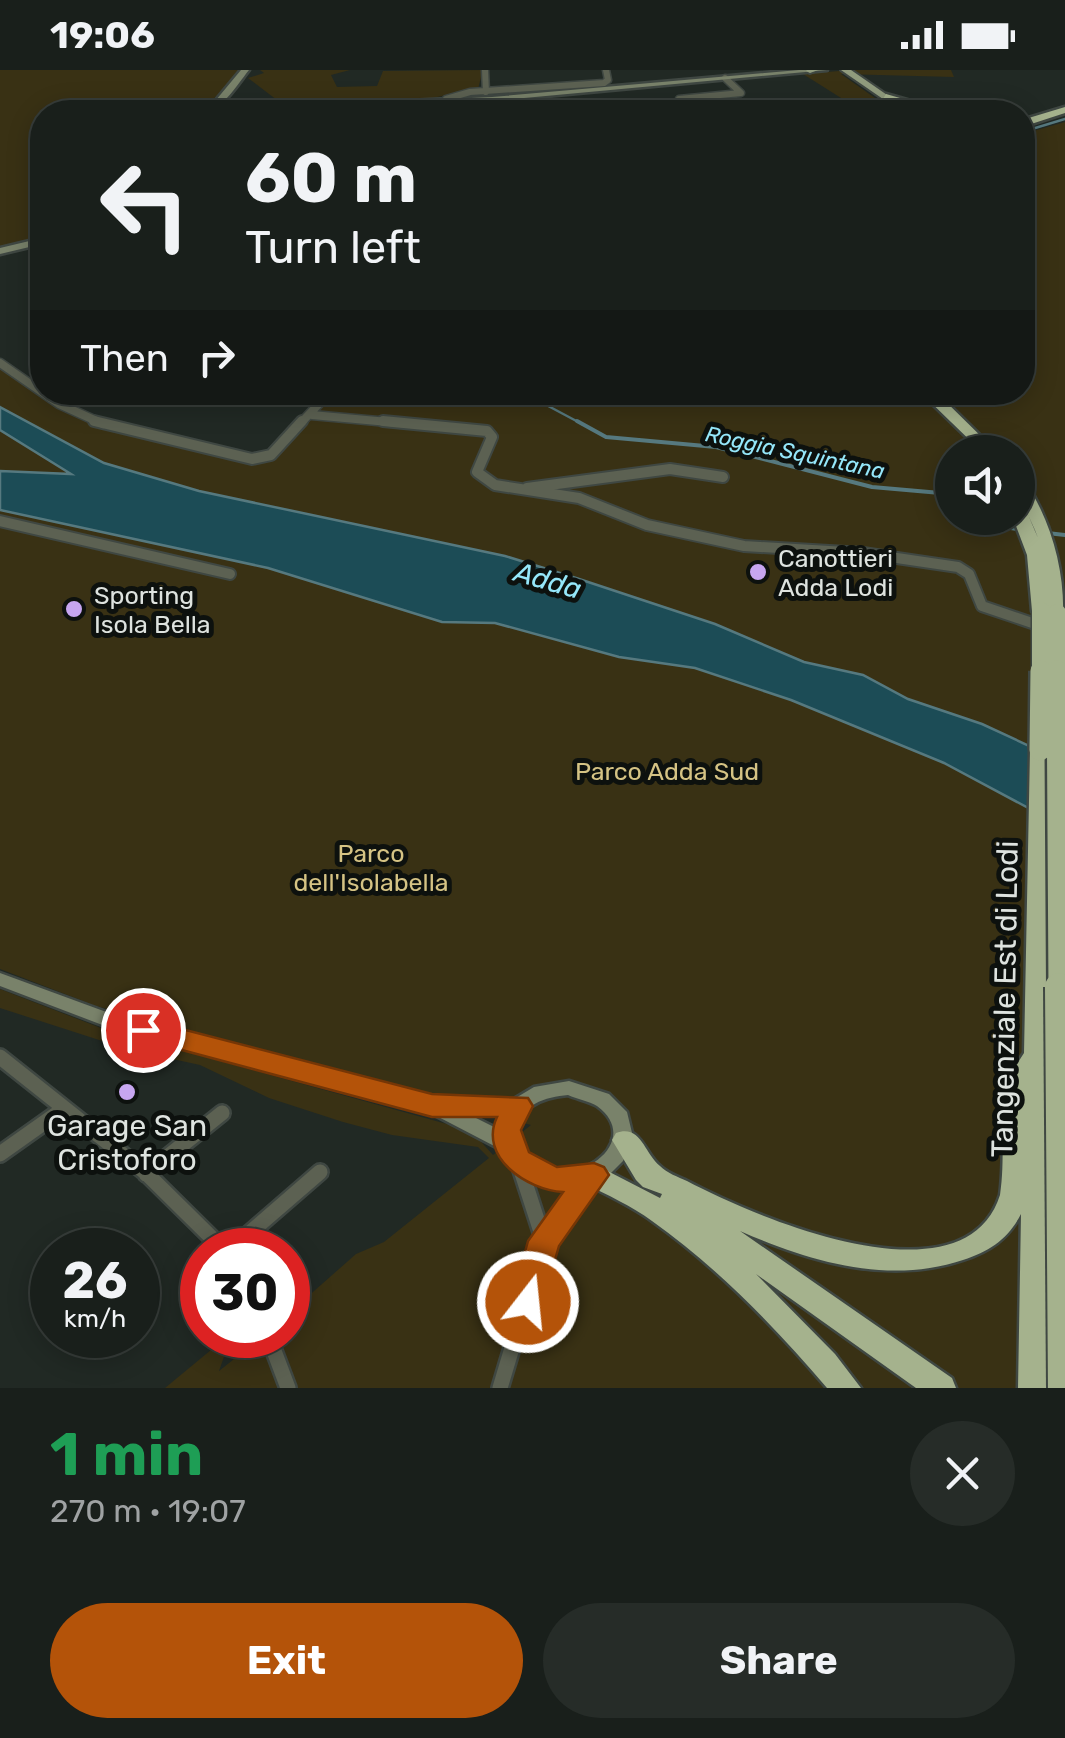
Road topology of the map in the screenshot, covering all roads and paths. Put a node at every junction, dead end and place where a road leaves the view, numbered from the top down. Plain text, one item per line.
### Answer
1 (245, 70) edge
2 (485, 70) edge
3 (606, 70) edge
4 (812, 70) edge
5 (823, 70) edge
6 (845, 70) edge
7 (586, 72) edge
8 (673, 75) edge
9 (726, 78) junction
10 (586, 84) junction
11 (486, 92) junction
12 (679, 98) dead end
13 (228, 100) edge
14 (467, 100) edge
15 (475, 100) edge
16 (889, 100) edge
17 (1065, 107) edge
18 (1035, 114) edge
19 (1035, 115) edge
20 (30, 244) edge
21 (5, 250) edge
22 (0, 363) edge
23 (30, 384) edge
24 (61, 405) edge
25 (320, 405) edge
26 (925, 405) edge
27 (941, 405) edge
28 (312, 415) junction
29 (957, 435) edge
30 (972, 435) edge
31 (724, 477) dead end
32 (524, 491) junction
33 (0, 521) edge
34 (1035, 527) edge
35 (1035, 530) edge
36 (1037, 532) junction
37 (230, 574) dead end
38 (1054, 620) edge
39 (0, 968) edge
40 (0, 979) edge
41 (33, 994) junction
42 (1037, 1053) junction
43 (0, 1058) edge
44 (432, 1106) junction
45 (518, 1106) junction
46 (62, 1110) junction
47 (222, 1113) dead end
48 (625, 1140) junction
49 (512, 1152) junction
50 (0, 1154) edge
51 (320, 1172) dead end
52 (646, 1172) junction
53 (146, 1174) junction
54 (594, 1175) junction
55 (654, 1207) junction
56 (207, 1228) edge
57 (253, 1228) edge
58 (544, 1241) junction
59 (800, 1292) junction
60 (277, 1358) edge
61 (288, 1388) edge
62 (500, 1388) edge
63 (846, 1388) edge
64 (941, 1388) edge
65 (1033, 1388) edge
66 (1062, 1388) edge

1 - 13 street
2 - 11 street
3 - 10 street
4 - 5 street
4 - 9 street
6 - 16 main road
7 - 10 street
8 - 9 street
8 - 15 street
9 - 12 street
10 - 11 street
11 - 14 street
17 - 18 highway
17 - 19 highway
20 - 21 street
22 - 23 street
24 - 28 street
25 - 28 street
26 - 29 highway
27 - 30 highway
28 - 32 street
31 - 32 street
32 - 38 street
33 - 37 street
34 - 36 highway
35 - 36 highway
36 - 38 highway
38 - 42 highway, Tangenziale Est di Lodi, bridge
38 - 66 highway, Tangenziale Est di Lodi, bridge
39 - 41 street
40 - 41 street
41 - 44 street
42 - 52 highway
42 - 65 highway, Tangenziale Est di Lodi
43 - 46 street
44 - 45 street
44 - 49 street
45 - 48 street
45 - 49 street
46 - 50 street
46 - 53 street
47 - 53 street
48 - 52 highway
48 - 54 street
49 - 54 street
49 - 58 street
51 - 57 street
52 - 59 highway
53 - 56 street
54 - 55 highway
54 - 58 street
55 - 59 highway
55 - 63 highway
58 - 62 street
59 - 64 highway
60 - 61 street

